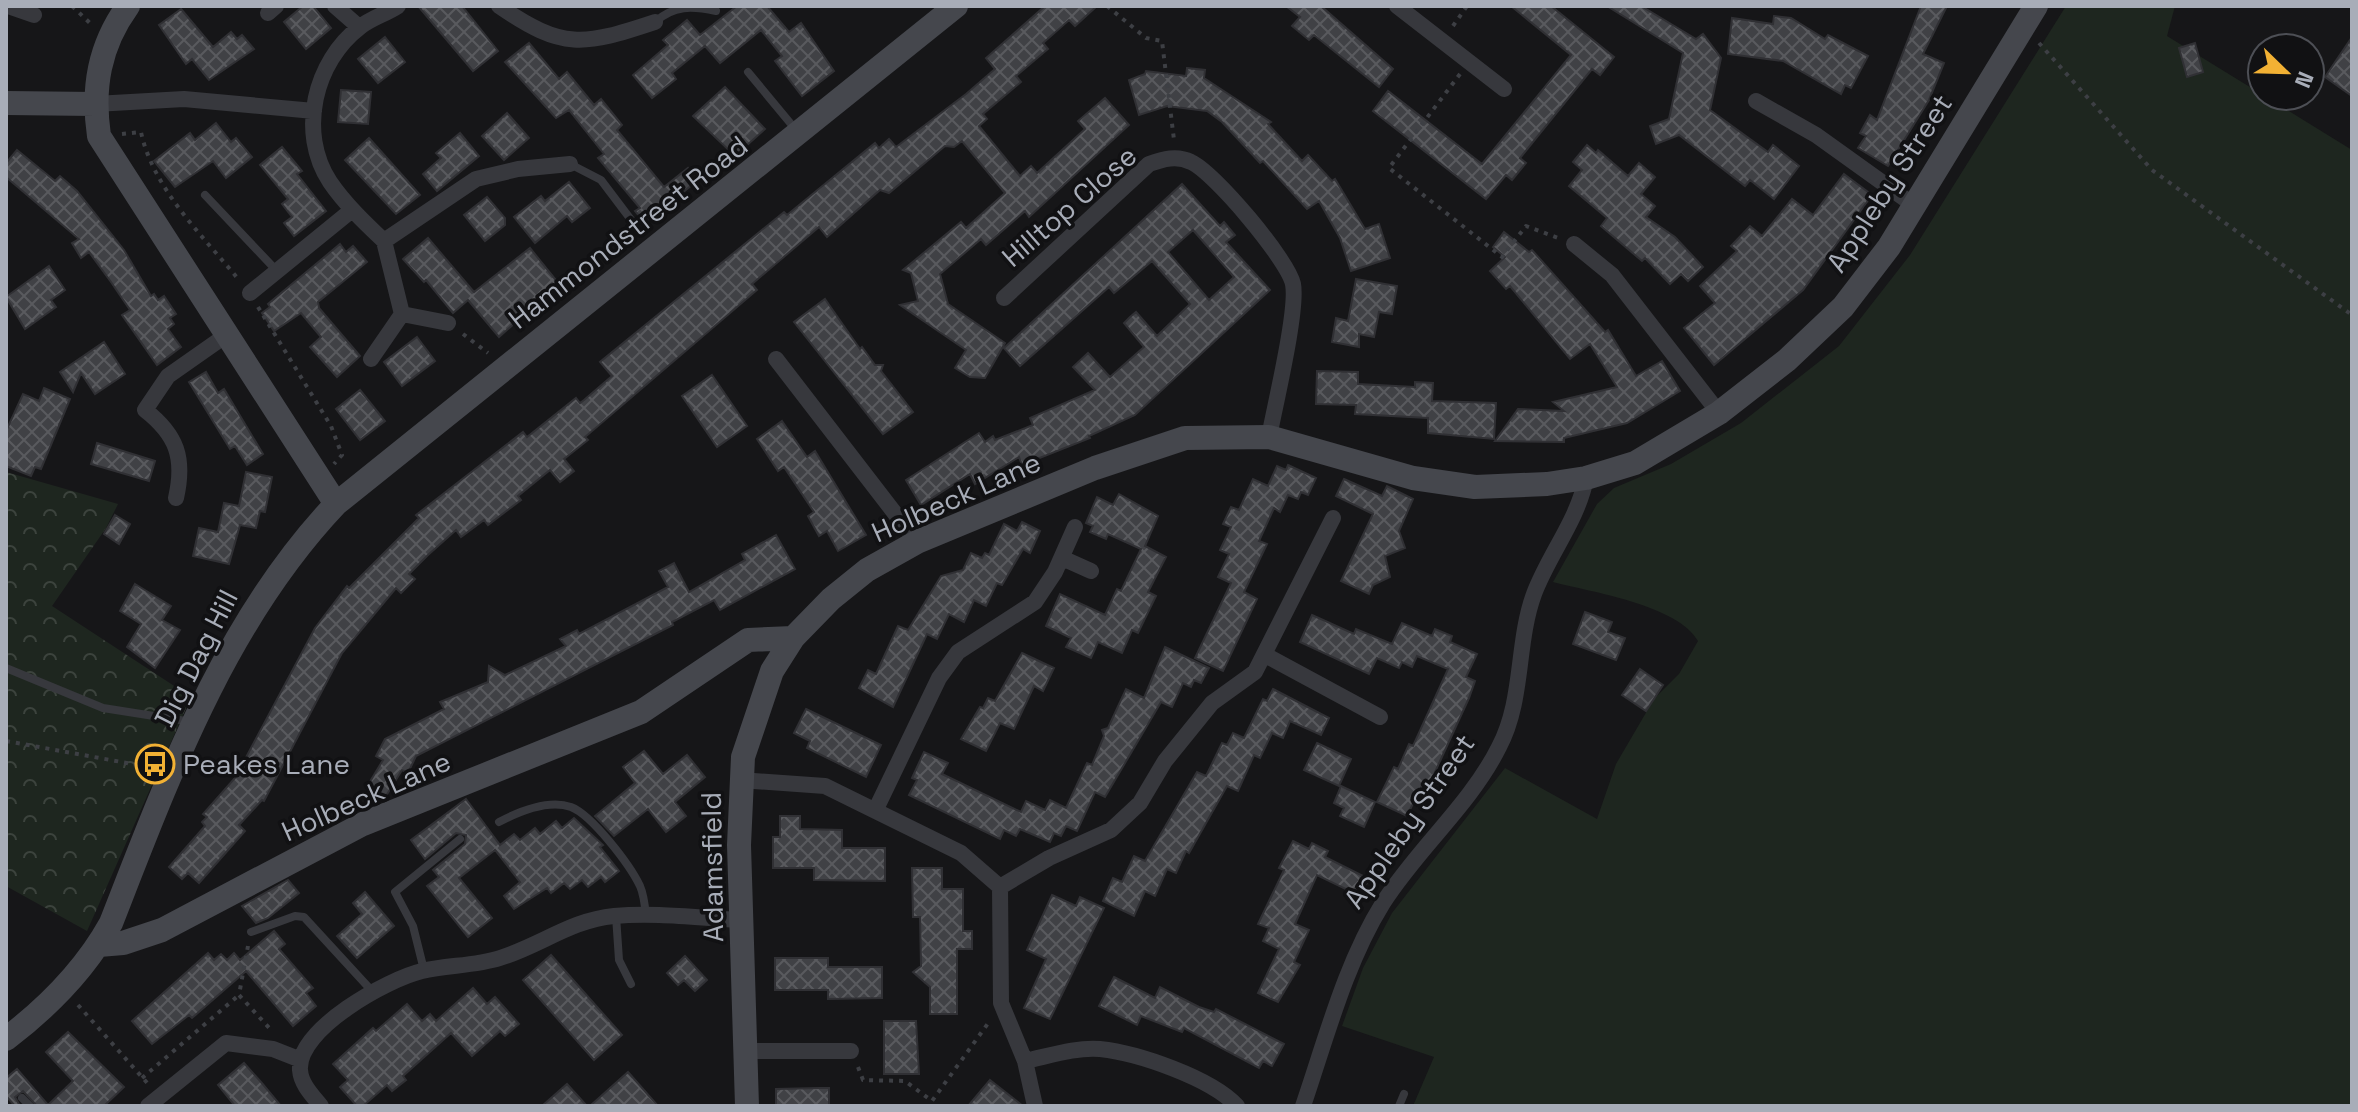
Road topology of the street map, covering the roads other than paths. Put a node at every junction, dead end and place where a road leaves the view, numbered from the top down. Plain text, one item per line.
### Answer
1 (8, 6) edge
2 (128, 6) edge
3 (335, 6) edge
4 (398, 6) edge
5 (499, 6) edge
6 (956, 6) edge
7 (1397, 6) edge
8 (716, 11) dead end
9 (34, 15) dead end
10 (2030, 16) edge
11 (655, 22) joint
12 (359, 27) junction
13 (748, 72) dead end
14 (1504, 89) dead end
15 (1756, 101) dead end
16 (6, 103) edge
17 (95, 104) junction
18 (314, 111) junction
19 (799, 134) junction
20 (570, 164) joint
21 (205, 195) dead end
22 (1915, 206) junction
23 (352, 210) junction
24 (635, 225) dead end
25 (384, 241) junction
26 (1574, 244) road end
27 (276, 270) junction
28 (250, 293) dead end
29 (1004, 298) dead end
30 (402, 314) junction
31 (448, 323) road end
32 (225, 336) junction
33 (371, 359) dead end
34 (776, 359) dead end
35 (1719, 413) junction
36 (1269, 437) junction
37 (1586, 478) junction
38 (176, 498) dead end
39 (336, 504) junction
40 (1333, 518) dead end
41 (1075, 527) dead end
42 (917, 542) junction
43 (1062, 558) junction
44 (1091, 571) dead end
45 (793, 638) junction
46 (1265, 655) junction
47 (6, 668) edge
48 (1380, 717) dead end
49 (196, 722) junction
50 (740, 780) junction
51 (876, 809) junction
52 (499, 822) dead end
53 (460, 839) dead end
54 (1000, 887) junction
55 (616, 916) junction
56 (646, 917) junction
57 (742, 920) junction
58 (251, 932) road end
59 (99, 945) junction
60 (424, 970) junction
61 (631, 984) dead end
62 (372, 991) junction
63 (6, 1039) edge
64 (745, 1051) junction
65 (851, 1051) road end
66 (301, 1060) junction
67 (1025, 1061) junction
68 (1404, 1094) dead end
69 (22, 1098) dead end
70 (155, 1101) edge
71 (30, 1106) edge
72 (321, 1106) edge
73 (747, 1106) edge
74 (1035, 1106) edge
75 (1237, 1106) edge
76 (1303, 1106) edge
77 (1399, 1106) edge

1 - 9 street
2 - 17 street
3 - 12 street
4 - 12 street
5 - 11 street
6 - 19 street, Hammondstreet Road
7 - 14 street
8 - 11 lane
10 - 22 street, Appleby Street
12 - 18 street
13 - 19 lane
15 - 22 street
16 - 17 street
17 - 18 street
17 - 32 street
18 - 23 street
19 - 39 street, Hammondstreet Road
20 - 24 lane
20 - 25 street
21 - 27 lane
22 - 35 street, Appleby Street
23 - 25 street
23 - 27 street
25 - 30 street
26 - 35 street
27 - 28 street
29 - 36 street, Hilltop Close
30 - 31 street
30 - 33 street
32 - 38 street
32 - 39 street
34 - 42 street
35 - 37 street, Appleby Street
36 - 37 street, Holbeck Lane
36 - 42 street, Holbeck Lane
37 - 76 street, Appleby Street
39 - 49 street, Dig Dag Hill
40 - 46 street
41 - 43 street
42 - 45 street, Holbeck Lane
43 - 44 street
43 - 51 street
45 - 50 street, Adamsfield
45 - 59 street, Holbeck Lane
46 - 48 street
46 - 54 street
47 - 49 lane
49 - 59 street, Dig Dag Hill
50 - 51 street
50 - 57 street, Adamsfield
51 - 54 street
52 - 56 lane
53 - 60 lane
54 - 67 street
55 - 56 street
55 - 60 street
55 - 61 lane
56 - 57 street
57 - 64 street, Adamsfield
58 - 62 lane
59 - 63 street, Dig Dag Hill
60 - 62 street
62 - 66 street
64 - 65 street
64 - 73 street, Adamsfield
66 - 70 street
66 - 72 street
67 - 74 street
67 - 75 street
68 - 77 lane
69 - 71 lane

